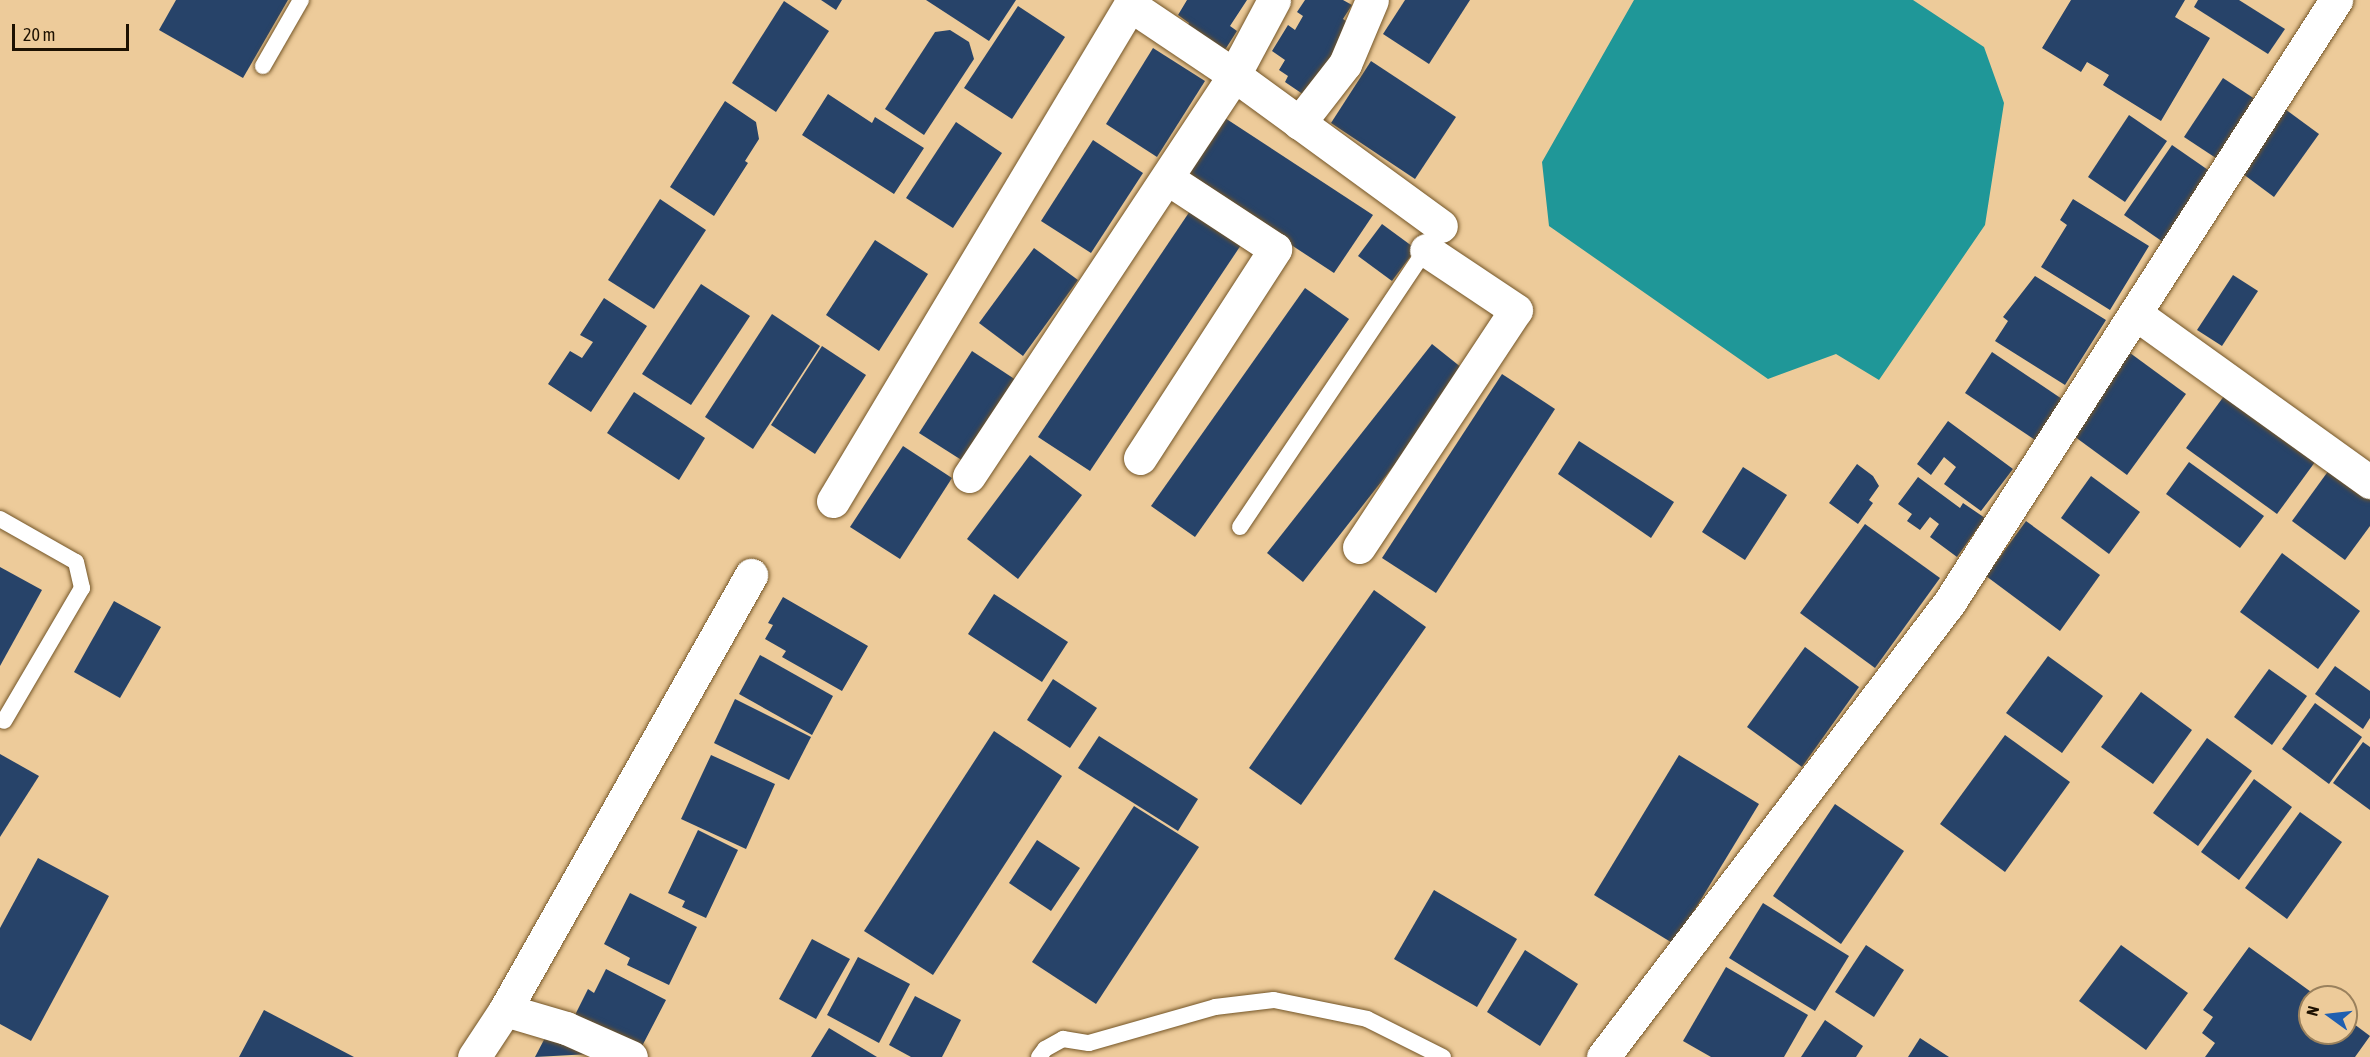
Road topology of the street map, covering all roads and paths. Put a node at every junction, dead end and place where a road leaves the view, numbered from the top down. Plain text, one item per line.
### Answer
1 (302, 0) edge
2 (1275, 0) edge
3 (1372, 0) edge
4 (2336, 0) edge
5 (1132, 2) edge
6 (262, 66) dead end
7 (1234, 75) junction
8 (1299, 123) junction
9 (1167, 178) junction
10 (1434, 238) junction
11 (2136, 314) junction
12 (1140, 458) dead end
13 (969, 476) dead end
14 (2370, 482) edge
15 (833, 501) dead end
16 (0, 519) edge
17 (1240, 527) dead end
18 (1359, 547) dead end
19 (751, 575) dead end
20 (4, 721) dead end
21 (505, 1010) junction
22 (474, 1057) edge
23 (631, 1057) edge
24 (1039, 1057) edge
25 (1443, 1057) edge
26 (1603, 1057) edge

1 - 6 lane
2 - 7 street
3 - 8 street
4 - 11 street
5 - 7 street
5 - 15 street
7 - 8 street
7 - 9 street
8 - 10 street
9 - 12 street
9 - 13 street
10 - 17 lane
10 - 18 street
11 - 14 street
11 - 26 street
16 - 20 lane
19 - 21 street
21 - 22 street
21 - 23 street
24 - 25 lane

